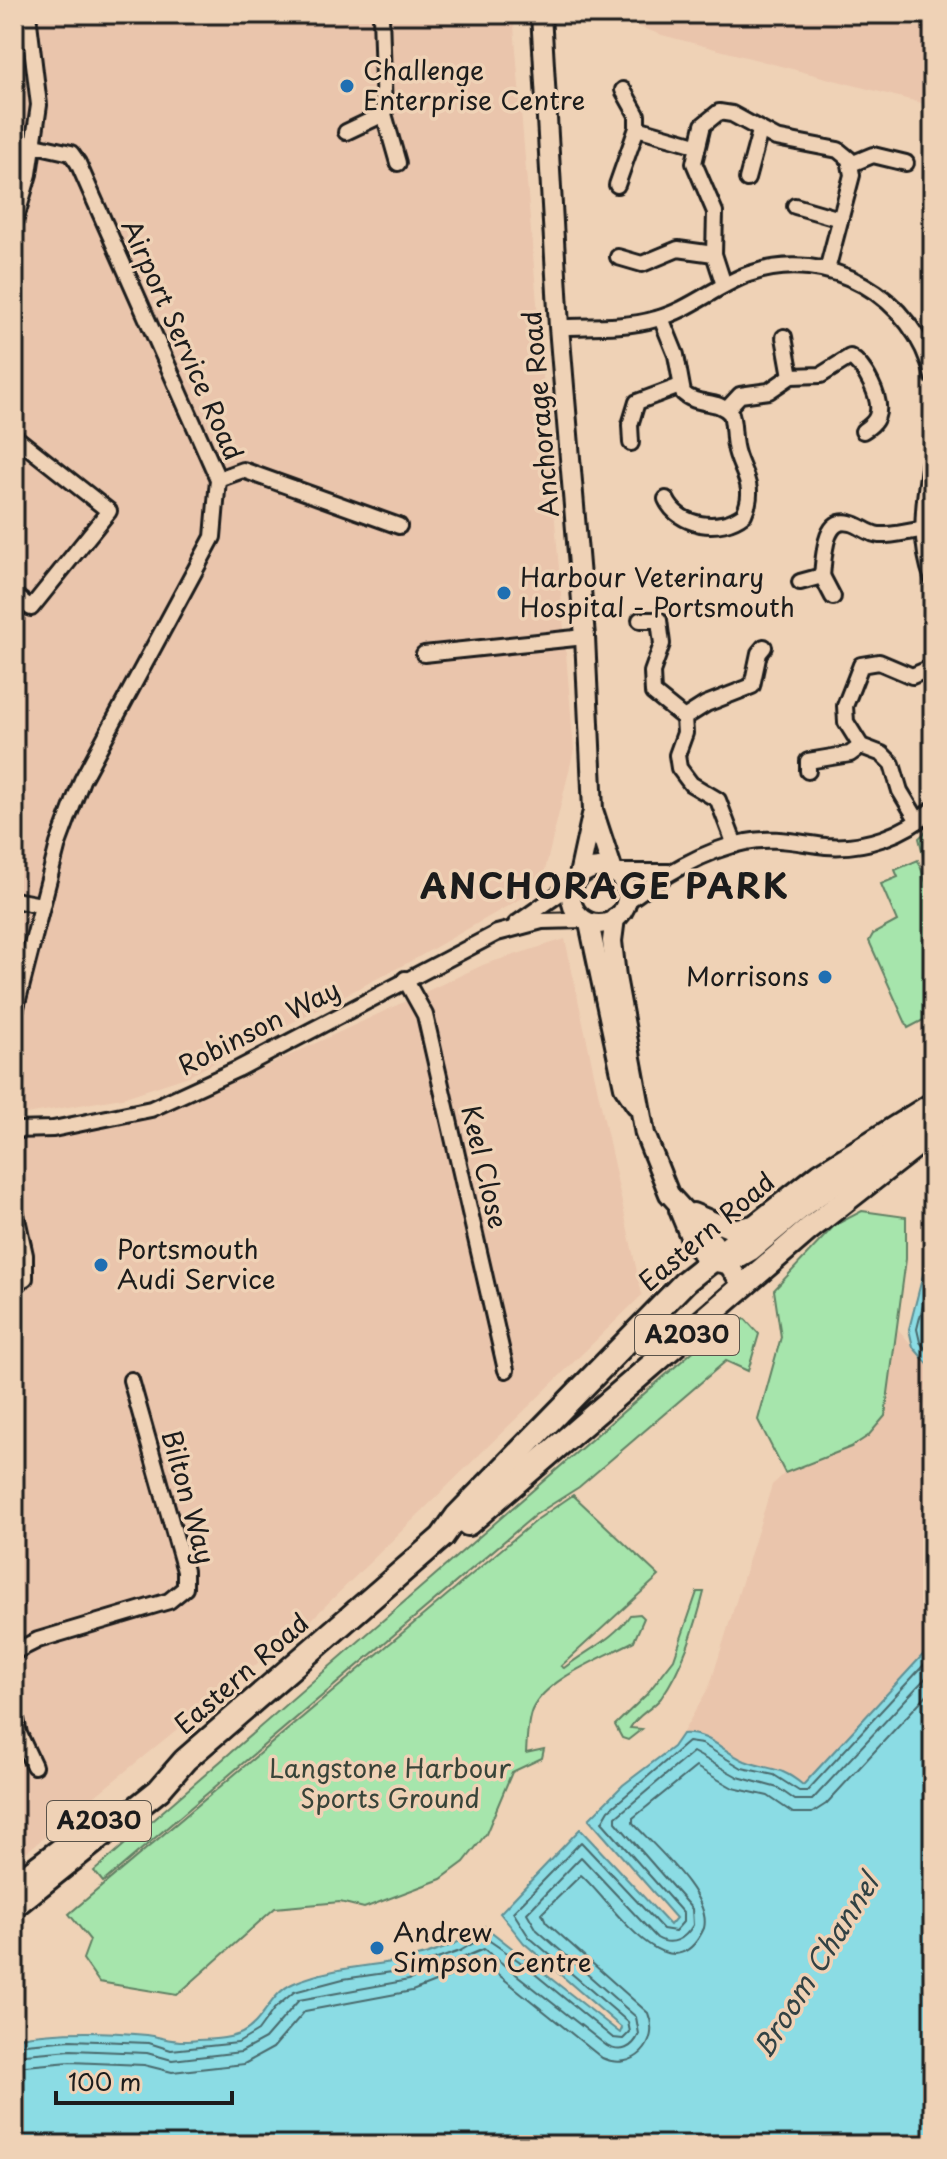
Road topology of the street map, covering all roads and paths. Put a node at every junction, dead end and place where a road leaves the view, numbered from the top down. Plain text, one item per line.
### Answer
1 (28, 14) edge
2 (381, 14) edge
3 (541, 14) edge
4 (623, 90) dead end
5 (384, 114) junction
6 (637, 128) junction
7 (760, 131) junction
8 (346, 132) dead end
9 (35, 145) junction
10 (696, 145) junction
11 (398, 163) dead end
12 (906, 163) dead end
13 (851, 164) junction
14 (747, 179) dead end
15 (617, 185) dead end
16 (795, 206) dead end
17 (840, 219) junction
18 (14, 225) edge
19 (714, 254) junction
20 (618, 257) dead end
21 (827, 270) junction
22 (724, 285) junction
23 (661, 318) junction
24 (559, 327) junction
25 (784, 337) dead end
26 (932, 367) edge
27 (791, 376) junction
28 (680, 386) junction
29 (727, 409) junction
30 (863, 431) dead end
31 (14, 436) edge
32 (933, 440) edge
33 (631, 443) dead end
34 (932, 462) edge
35 (218, 479) junction
36 (666, 499) dead end
37 (399, 526) dead end
38 (922, 530) junction
39 (822, 576) junction
40 (933, 580) edge
41 (800, 582) dead end
42 (14, 595) edge
43 (833, 597) dead end
44 (640, 620) dead end
45 (585, 637) junction
46 (764, 647) dead end
47 (424, 654) dead end
48 (926, 670) dead end
49 (684, 718) junction
50 (861, 746) junction
51 (808, 771) dead end
52 (933, 809) edge
53 (593, 810) junction
54 (918, 821) junction
55 (735, 845) junction
56 (614, 872) junction
57 (668, 873) junction
58 (576, 880) junction
59 (14, 900) edge
60 (41, 905) junction
61 (621, 910) junction
62 (586, 922) junction
63 (513, 927) junction
64 (405, 979) junction
65 (14, 1015) edge
66 (933, 1104) edge
67 (637, 1106) junction
68 (14, 1130) edge
69 (933, 1130) edge
70 (676, 1204) junction
71 (14, 1205) edge
72 (755, 1225) junction
73 (719, 1259) junction
74 (14, 1284) edge
75 (743, 1286) junction
76 (506, 1370) dead end
77 (131, 1380) dead end
78 (442, 1537) junction
79 (14, 1652) edge
80 (14, 1709) edge
81 (185, 1760) junction
82 (34, 1766) dead end
83 (14, 1885) edge
84 (14, 1906) edge

1 - 9 street
2 - 5 street
3 - 24 street, Anchorage Road
4 - 6 street
5 - 8 street
5 - 11 street
6 - 10 street
6 - 15 street
7 - 10 street
7 - 13 street
7 - 14 street
9 - 18 street
9 - 35 street, Airport Service Road
10 - 19 street
12 - 13 street
13 - 17 street
16 - 17 street
17 - 21 street
19 - 20 street
19 - 22 street
21 - 22 street
21 - 26 street
22 - 23 street
23 - 24 street
23 - 28 street
24 - 45 street, Anchorage Road
25 - 27 street
27 - 29 street
27 - 30 street
28 - 29 street
28 - 33 street
29 - 36 street
31 - 42 street
32 - 34 street
34 - 38 street
35 - 37 street
35 - 60 street, Airport Service Road
38 - 39 street
38 - 40 street
39 - 41 street
39 - 43 street
44 - 49 street
45 - 47 street
45 - 53 street, Anchorage Road
46 - 49 street
48 - 50 street
49 - 55 street
50 - 51 street
50 - 54 street
52 - 54 street
53 - 56 street, Anchorage Road
53 - 58 street, Anchorage Road
54 - 55 street
55 - 57 street
56 - 57 street
56 - 58 street
56 - 61 street
57 - 61 street
58 - 62 street
58 - 63 street, Robinson Way
59 - 60 street
60 - 65 street, Airport Service Road
61 - 62 street
61 - 67 street
62 - 63 street, Robinson Way
62 - 67 street
63 - 64 street, Robinson Way
64 - 68 street, Robinson Way
64 - 76 street, Keel Close
66 - 72 main road, Eastern Road / A2030
67 - 70 street
69 - 73 street
69 - 75 main road, Eastern Road / A2030
70 - 72 street
70 - 73 street
71 - 74 street
72 - 73 main road, Eastern Road / A2030
73 - 75 street
73 - 78 main road, Eastern Road / A2030
75 - 78 main road, Eastern Road / A2030
77 - 79 street, Bilton Way
78 - 81 main road, Eastern Road / A2030
80 - 82 street
81 - 83 main road, Eastern Road / A2030
81 - 84 main road, Eastern Road / A2030

